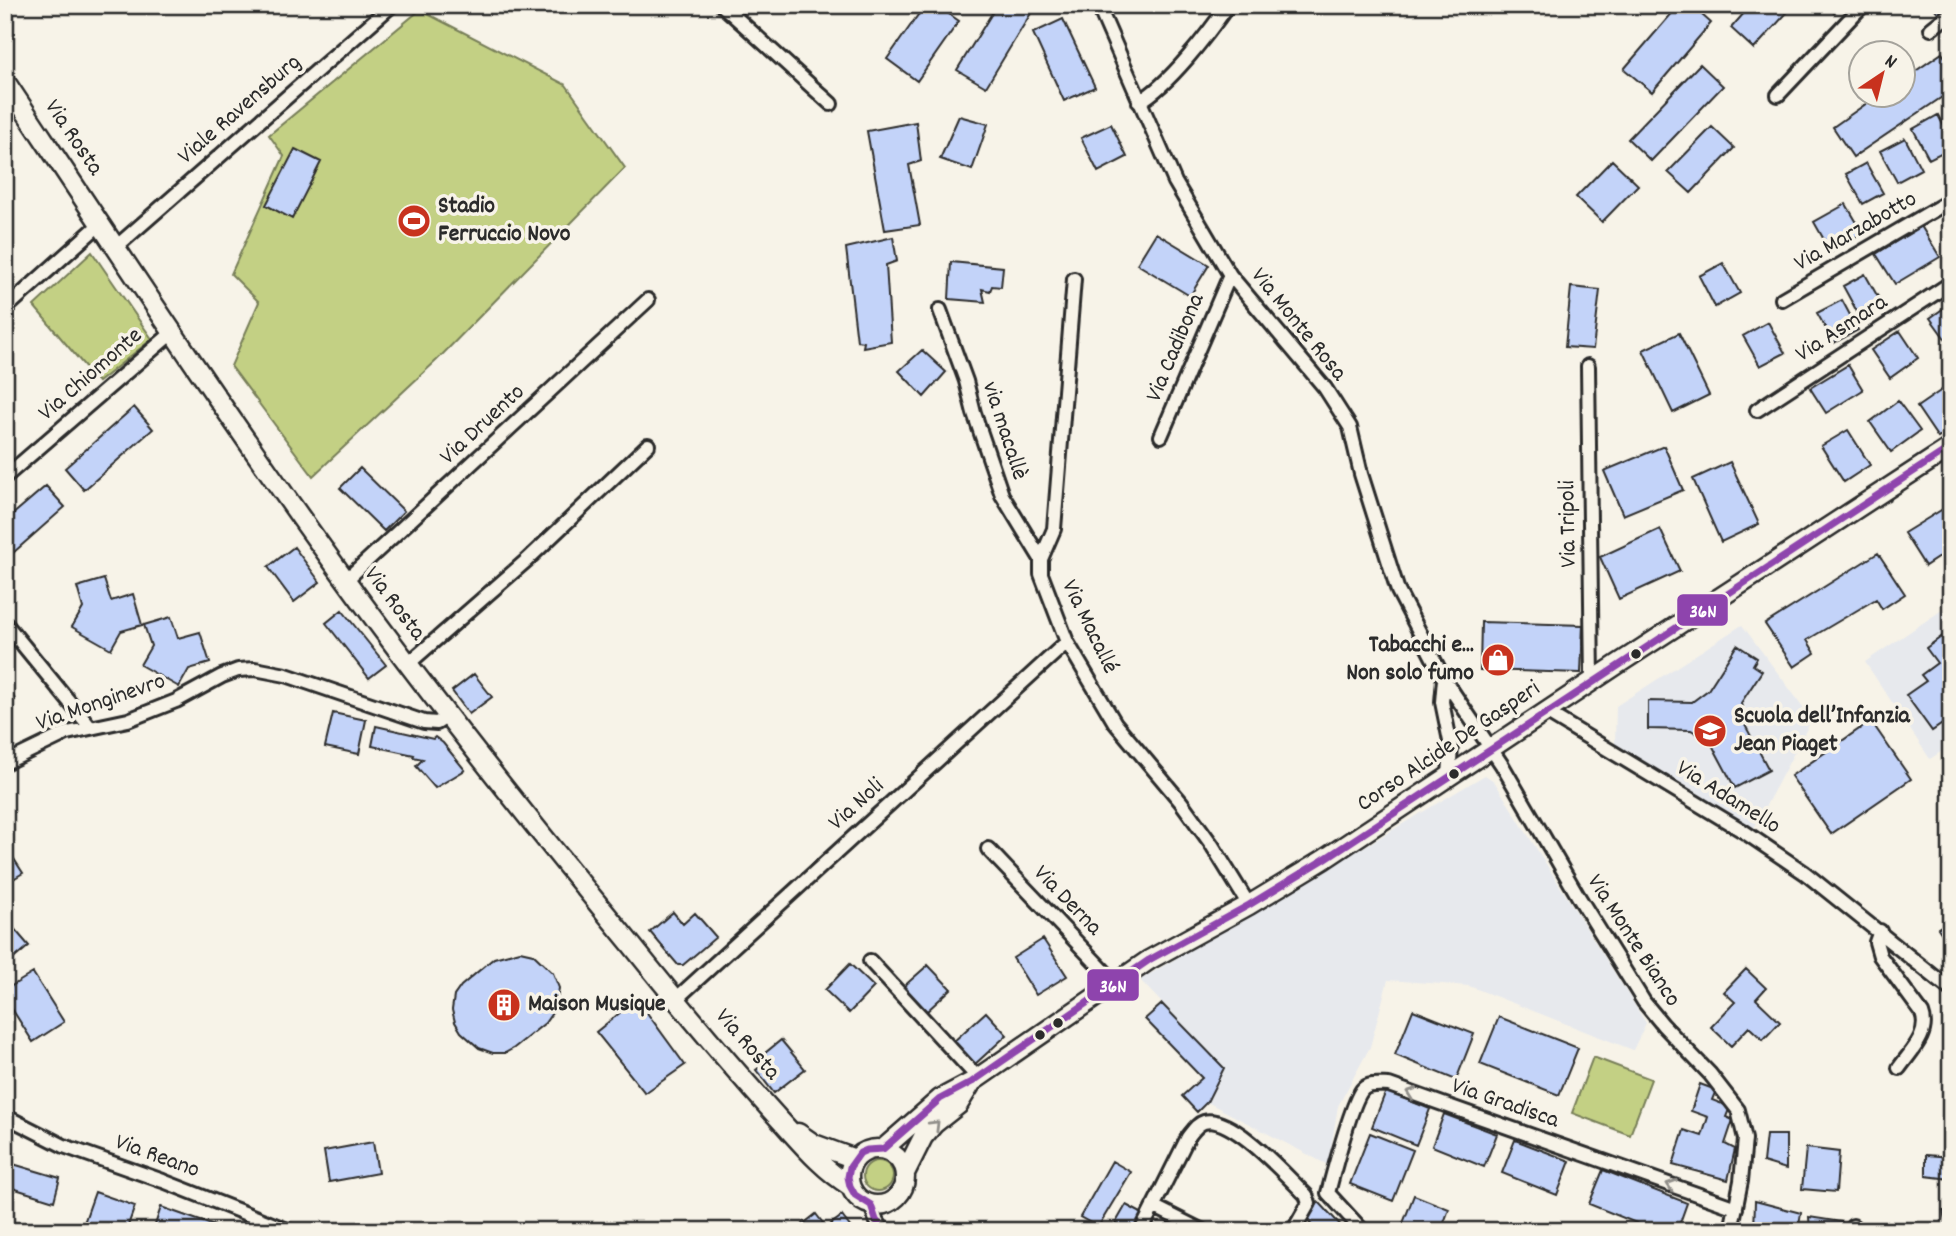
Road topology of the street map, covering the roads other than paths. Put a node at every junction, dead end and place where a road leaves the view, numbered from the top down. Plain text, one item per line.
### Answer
1 (392, 5) edge
2 (722, 5) edge
3 (1098, 5) edge
4 (1228, 5) edge
5 (1863, 5) edge
6 (1951, 13) edge
7 (1931, 29) dead end
8 (5, 81) edge
9 (1778, 95) dead end
10 (1139, 102) junction
11 (831, 104) dead end
12 (1951, 200) edge
13 (100, 224) junction
14 (116, 247) junction
15 (1230, 275) junction
16 (1074, 279) dead end
17 (1951, 282) edge
18 (1782, 299) dead end
19 (648, 300) dead end
20 (5, 310) edge
21 (940, 310) dead end
22 (173, 332) junction
23 (1588, 366) dead end
24 (1757, 410) dead end
25 (1161, 436) dead end
26 (648, 445) dead end
27 (1951, 447) edge
28 (5, 477) edge
29 (1041, 559) junction
30 (346, 580) junction
31 (5, 623) edge
32 (1067, 642) junction
33 (408, 664) junction
34 (1444, 679) junction
35 (1592, 681) junction
36 (1546, 712) junction
37 (448, 716) junction
38 (90, 727) junction
39 (1491, 748) junction
40 (5, 763) edge
41 (1449, 776) junction
42 (988, 849) dead end
43 (1249, 905) junction
44 (1880, 931) junction
45 (870, 961) dead end
46 (1113, 983) junction
47 (1951, 990) edge
48 (676, 999) junction
49 (1899, 1068) dead end
50 (975, 1080) junction
51 (7, 1122) edge
52 (785, 1125) junction
53 (883, 1149) junction
54 (855, 1159) junction
55 (905, 1173) junction
56 (850, 1186) junction
57 (871, 1205) junction
58 (1153, 1206) junction
59 (1736, 1208) junction
60 (290, 1231) edge
61 (884, 1231) edge
62 (1141, 1231) edge
63 (1203, 1231) edge
64 (1293, 1231) edge
65 (1363, 1231) edge
66 (1731, 1231) edge

1 - 14 street, Viale Ravensburg
2 - 11 street
3 - 10 street, Via Monte Rosa
4 - 10 street
5 - 9 street
6 - 7 street
8 - 13 street, Via Rosta
10 - 15 street, Via Monte Rosa
12 - 18 street, Via Marzabotto
13 - 14 street, Via Rosta
13 - 20 street
14 - 22 street, Via Rosta
15 - 25 street, Via Cadibona
15 - 34 street, Via Monte Rosa
16 - 29 street, Via Macallé
17 - 24 street, Via Asmara
19 - 30 street, Via Druento
21 - 29 street, via macallè
22 - 28 street, Via Chiomonte
22 - 30 street, Via Rosta
23 - 35 street, Via Tripoli
26 - 33 street
27 - 35 street, Corso Alcide De Gasperi
29 - 32 street, Via Macallé
30 - 33 street, Via Rosta
31 - 38 street
32 - 43 street, Via Macallé
32 - 48 street, Via Noli
33 - 37 street, Via Rosta
34 - 39 street, Via Monte Rosa
34 - 41 street
35 - 36 street, Corso Alcide De Gasperi
36 - 39 street, Corso Alcide De Gasperi
36 - 44 street, Via Adamello
37 - 38 street, Via Monginevro
37 - 48 street, Via Rosta
38 - 40 street, Via Monginevro
39 - 41 street, Corso Alcide De Gasperi
39 - 59 street, Via Monte Bianco
41 - 43 street, Corso Alcide De Gasperi
42 - 46 street, Via Derna
43 - 46 street, Corso Alcide De Gasperi
44 - 47 street, Via Adamello
44 - 49 street
45 - 50 street
46 - 50 street, Corso Alcide De Gasperi
48 - 52 street, Via Rosta
50 - 53 street, Corso Alcide De Gasperi
55 -> 50 street, Corso Alcide De Gasperi
51 - 60 street, Via Reano
52 - 54 street, Via Rosta
52 - 56 street, Via Rosta
53 - 54 street
53 - 55 street
54 - 56 street
55 - 57 street
56 - 57 street
57 - 61 street
58 - 62 street
58 - 63 street
58 - 64 street
59 -> 65 street, Via Gradisca
59 - 66 street, Via Monte Bianco

